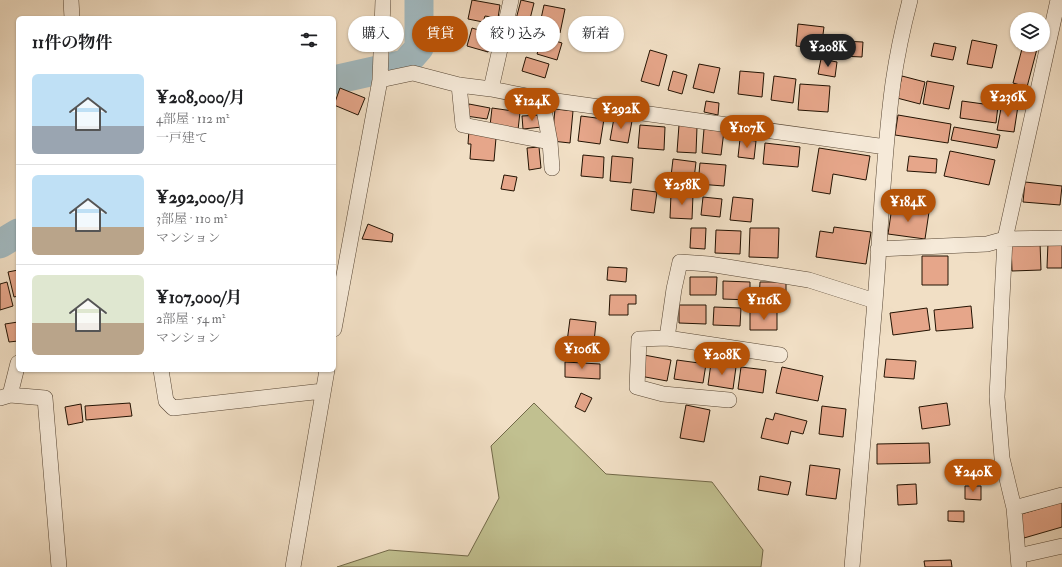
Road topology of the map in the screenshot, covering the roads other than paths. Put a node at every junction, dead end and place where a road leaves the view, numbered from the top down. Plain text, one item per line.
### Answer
1 (71, 0) edge
2 (383, 0) edge
3 (511, 0) edge
4 (910, 0) edge
5 (1058, 0) edge
6 (72, 16) edge
7 (380, 80) junction
8 (459, 85) junction
9 (491, 89) junction
10 (542, 99) junction
11 (550, 142) junction
12 (886, 147) junction
13 (552, 168) dead end
14 (1062, 238) edge
15 (1005, 239) junction
16 (878, 249) junction
17 (875, 301) junction
18 (336, 318) edge
19 (667, 338) junction
20 (780, 355) dead end
21 (16, 368) edge
22 (161, 372) edge
23 (327, 372) edge
24 (323, 391) junction
25 (5, 396) edge
26 (729, 400) dead end
27 (1062, 495) edge
28 (1014, 508) junction
29 (1062, 546) edge
30 (1018, 562) edge
31 (59, 567) edge
32 (293, 567) edge
33 (852, 567) edge

1 - 6 street
2 - 7 street
3 - 9 street
4 - 12 street
5 - 15 street
7 - 8 street
7 - 18 street
8 - 9 street
8 - 11 street
9 - 10 street
10 - 11 street
10 - 12 street
11 - 13 street
12 - 16 street
14 - 15 street
15 - 16 street
15 - 28 street
16 - 17 street
17 - 19 street
17 - 33 street
19 - 20 street
19 - 26 street
21 - 25 street
22 - 24 street
23 - 24 street
24 - 32 street
25 - 31 street
27 - 28 street
28 - 30 street
29 - 30 street

